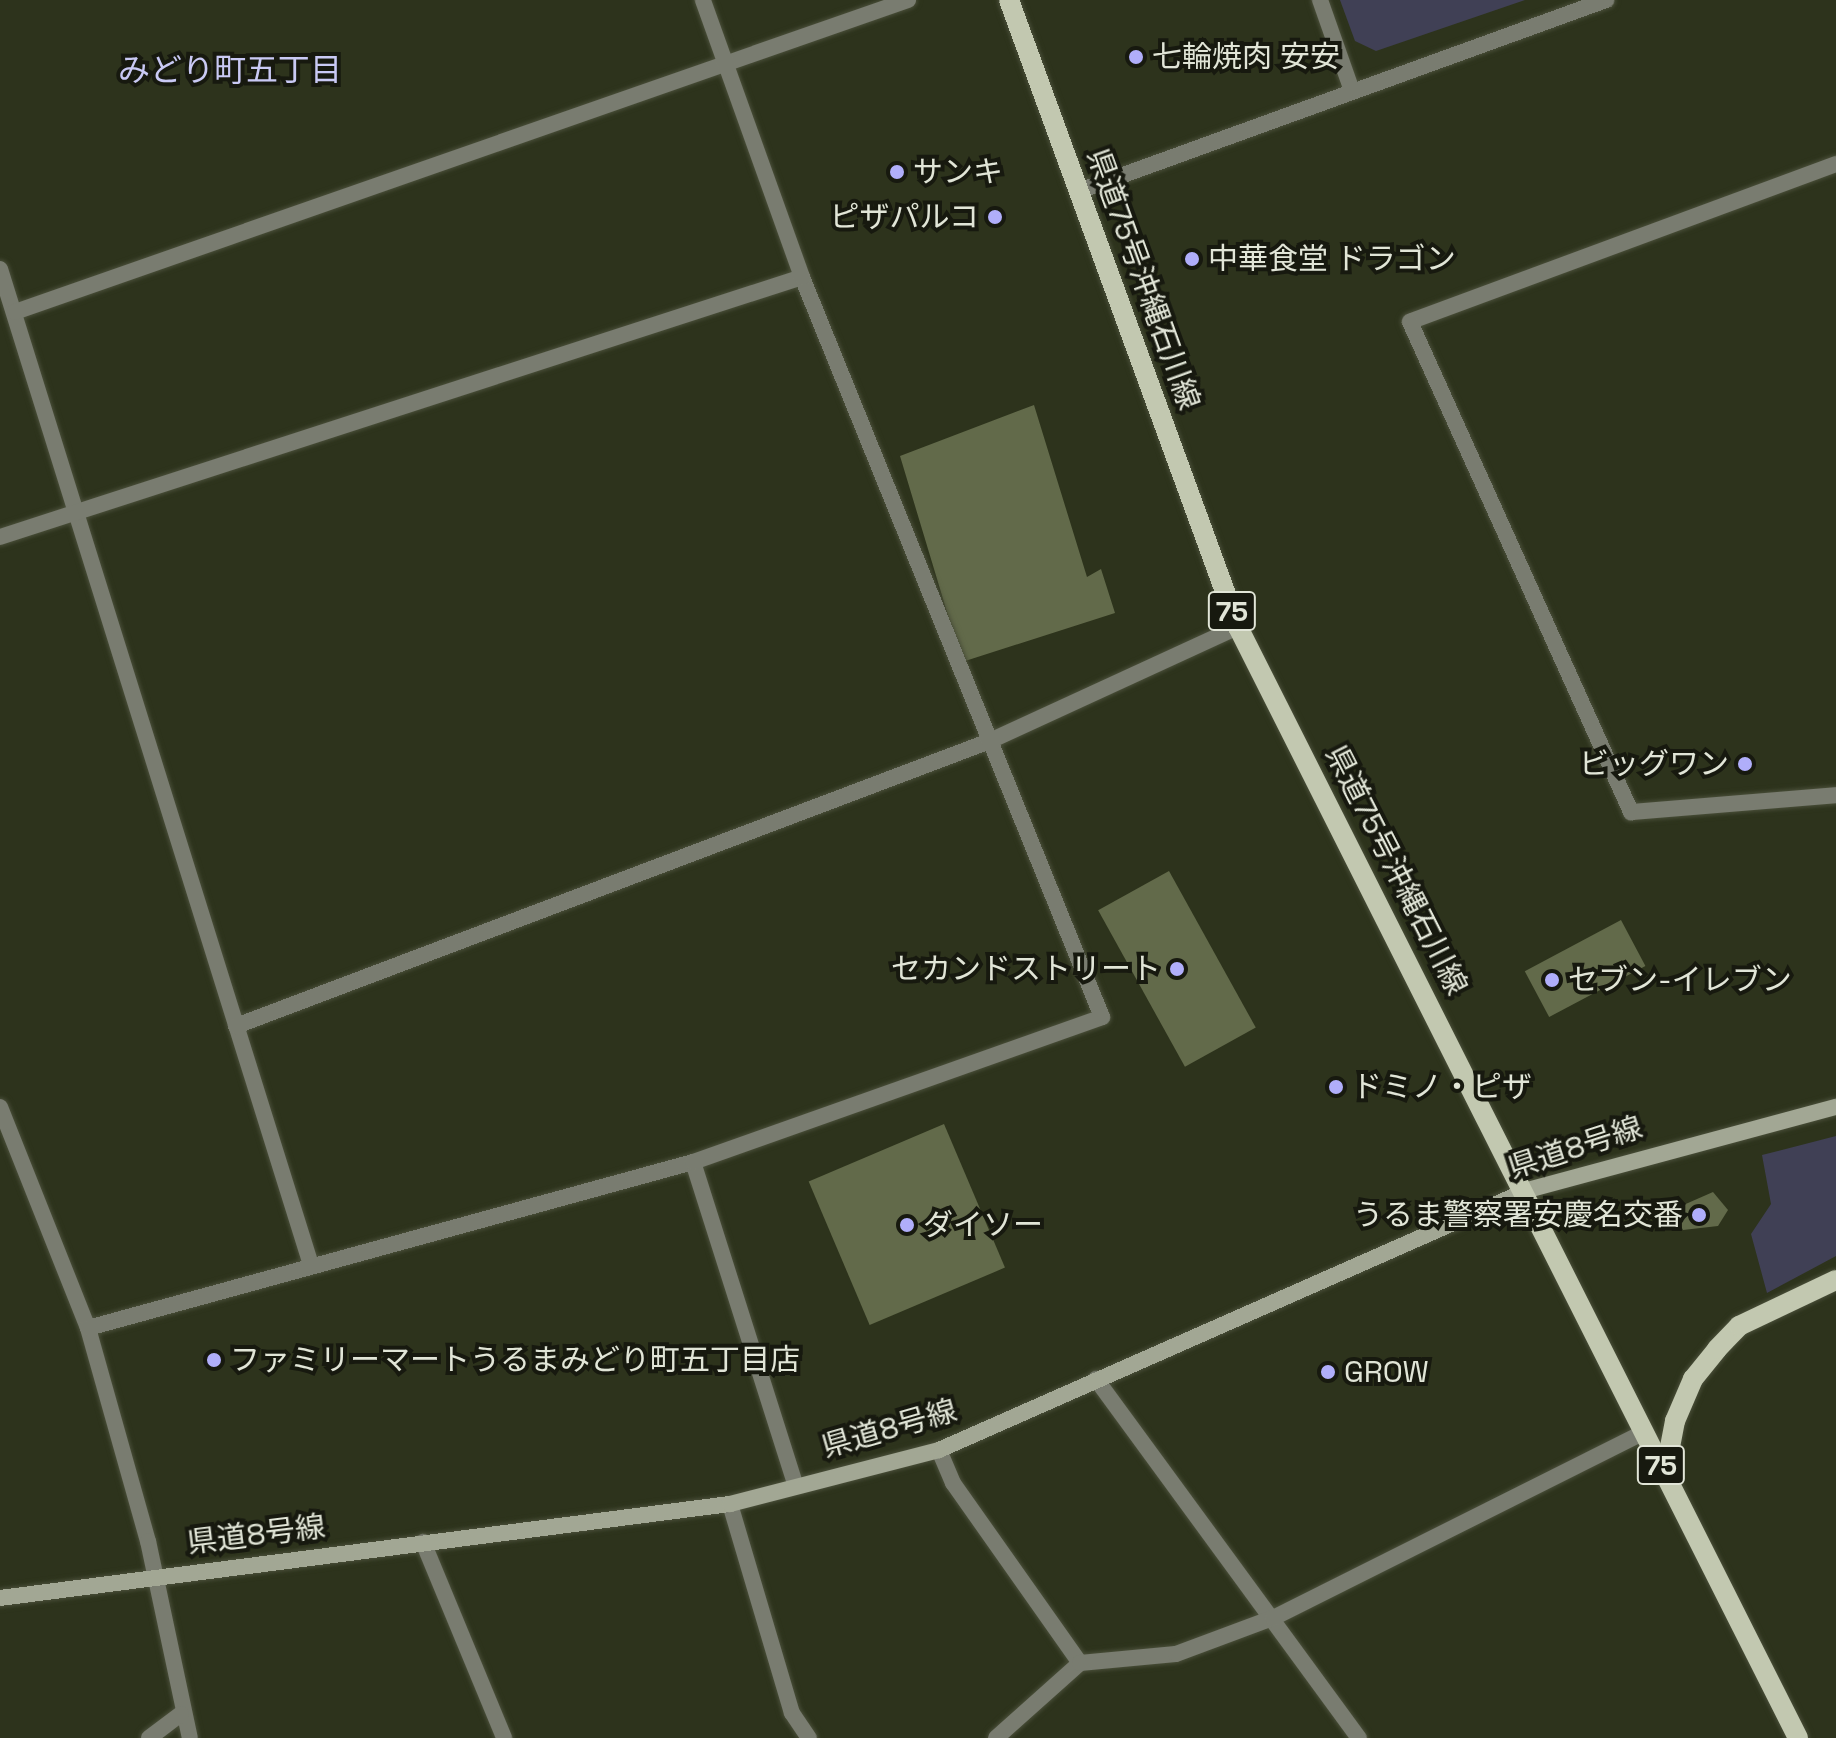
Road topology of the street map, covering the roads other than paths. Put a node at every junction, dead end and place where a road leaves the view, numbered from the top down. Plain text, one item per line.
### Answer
1 (703, 0) edge
2 (908, 0) edge
3 (1009, 0) edge
4 (1320, 0) edge
5 (1606, 0) edge
6 (726, 65) junction
7 (1351, 88) junction
8 (1836, 164) edge
9 (1079, 191) junction
10 (0, 269) edge
11 (802, 277) junction
12 (15, 312) junction
13 (74, 509) junction
14 (0, 537) edge
15 (1238, 627) junction
16 (990, 741) junction
17 (1836, 795) edge
18 (236, 1026) junction
19 (0, 1107) edge
20 (1836, 1107) edge
21 (693, 1162) junction
22 (1528, 1190) junction
23 (310, 1262) junction
24 (1836, 1280) edge
25 (88, 1328) junction
26 (1096, 1379) junction
27 (1645, 1432) junction
28 (939, 1450) junction
29 (1665, 1473) junction
30 (795, 1484) junction
31 (730, 1504) junction
32 (423, 1542) junction
33 (153, 1576) junction
34 (0, 1598) edge
35 (1273, 1618) junction
36 (1080, 1663) junction
37 (181, 1714) junction
38 (149, 1738) edge
39 (190, 1738) edge
40 (504, 1738) edge
41 (809, 1738) edge
42 (996, 1738) edge
43 (1359, 1738) edge
44 (1798, 1738) edge

1 - 6 street
2 - 6 street
3 - 9 main road, 県道75号沖縄石川線 / 75
4 - 7 street
5 - 7 street
6 - 11 street
6 - 12 street
7 - 9 street
8 - 17 street
9 - 15 main road, 県道75号沖縄石川線 / 75
10 - 12 street
11 - 13 street
11 - 16 street
12 - 13 street
13 - 14 street
13 - 18 street
15 - 16 street
15 - 22 main road, 県道75号沖縄石川線 / 75
16 - 18 street
16 - 21 street
18 - 23 street
19 - 25 street
20 - 22 main road, 県道8号線
21 - 23 street
21 - 30 street
22 - 26 main road, 県道8号線
22 - 27 main road, 県道75号沖縄石川線 / 75
23 - 25 street
24 - 29 main road
25 - 33 street
26 - 28 main road, 県道8号線
26 - 35 street
27 - 29 main road, 県道75号沖縄石川線 / 75
27 - 35 street
28 - 30 main road, 県道8号線
28 - 36 street
29 - 44 main road, 県道75号沖縄石川線 / 75
30 - 31 main road, 県道8号線
31 - 32 main road, 県道8号線
31 - 41 street
32 - 33 main road, 県道8号線
32 - 40 street
33 - 34 main road, 県道8号線
33 - 37 street
35 - 36 street
35 - 43 street
36 - 42 street
37 - 38 street
37 - 39 street

